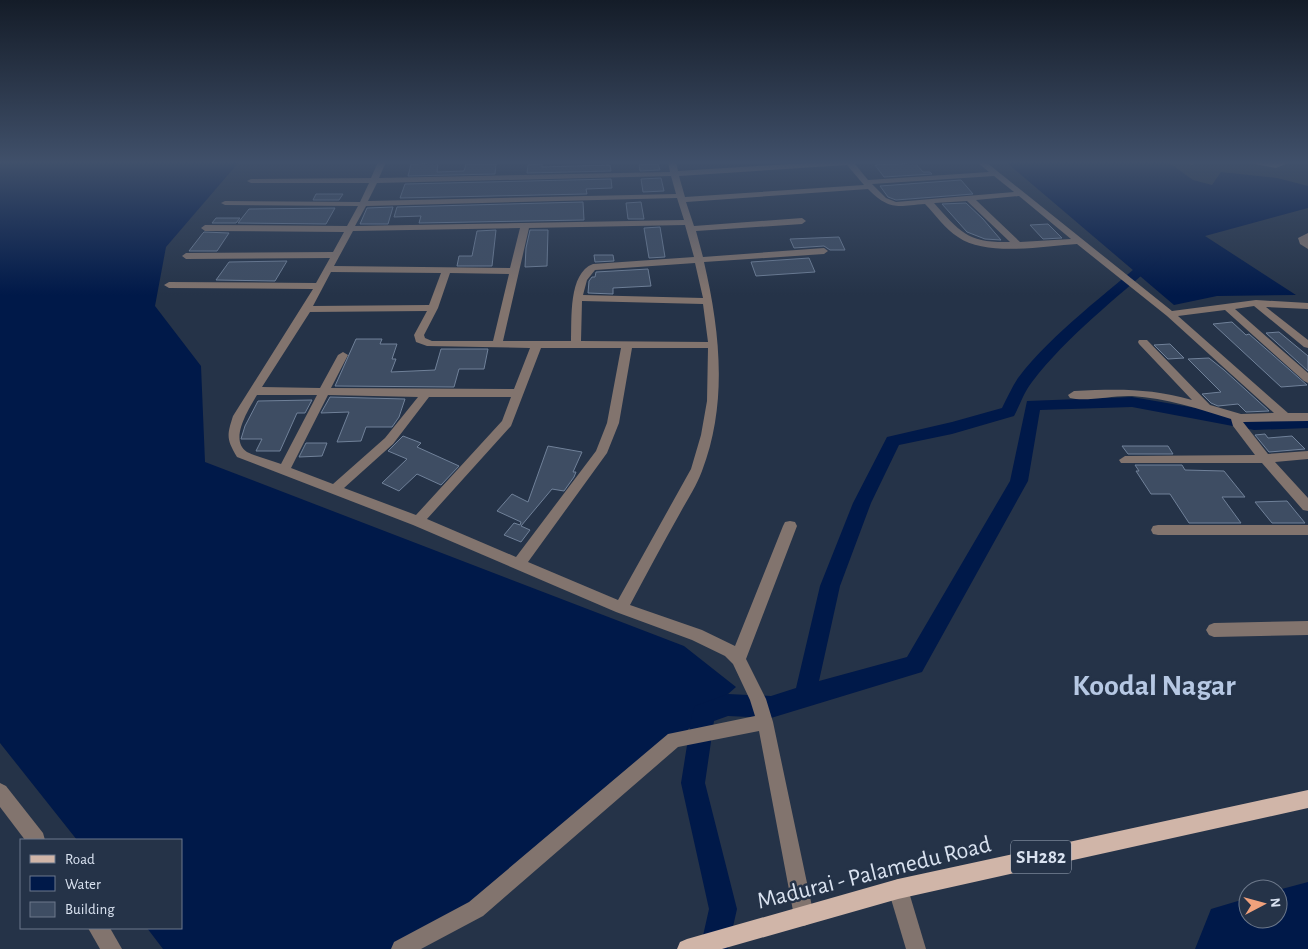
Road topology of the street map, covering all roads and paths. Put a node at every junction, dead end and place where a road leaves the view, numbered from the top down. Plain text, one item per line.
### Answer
1 (363, 206) edge
2 (684, 206) edge
3 (933, 206) edge
4 (978, 206) edge
5 (1035, 206) edge
6 (802, 221) dead end
7 (525, 225) junction
8 (690, 225) junction
9 (205, 228) dead end
10 (350, 229) junction
11 (1308, 236) edge
12 (1079, 241) junction
13 (1018, 244) junction
14 (1308, 246) edge
15 (824, 251) dead end
16 (336, 255) junction
17 (186, 256) dead end
18 (700, 260) junction
19 (328, 269) junction
20 (447, 270) junction
21 (514, 271) junction
22 (169, 285) dead end
23 (319, 286) junction
24 (578, 298) junction
25 (708, 301) junction
26 (1256, 303) junction
27 (1227, 306) junction
28 (1308, 306) edge
29 (434, 308) junction
30 (307, 309) junction
31 (1170, 314) junction
32 (1143, 342) dead end
33 (497, 344) junction
34 (537, 344) junction
35 (576, 344) junction
36 (627, 345) junction
37 (713, 345) junction
38 (1308, 345) edge
39 (343, 355) dead end
40 (1308, 379) edge
41 (254, 391) junction
42 (323, 392) junction
43 (426, 393) junction
44 (519, 393) junction
45 (1074, 395) dead end
46 (1206, 407) junction
47 (1308, 417) edge
48 (1285, 418) junction
49 (1238, 420) junction
50 (1308, 455) edge
51 (1265, 459) junction
52 (1125, 460) dead end
53 (284, 470) junction
54 (334, 490) junction
55 (1308, 506) edge
56 (418, 522) junction
57 (790, 526) dead end
58 (1158, 530) dead end
59 (1308, 530) edge
60 (518, 564) junction
61 (621, 608) junction
62 (1308, 628) edge
63 (1214, 630) dead end
64 (738, 659) junction
65 (765, 722) junction
66 (0, 792) edge
67 (1308, 799) edge
68 (35, 839) edge
69 (898, 889) junction
70 (804, 916) junction
71 (99, 929) edge
72 (112, 949) edge
73 (401, 949) edge
74 (687, 949) edge
75 (916, 949) edge

1 - 10 street
2 - 8 street
3 - 13 street
4 - 13 street
5 - 12 street
6 - 8 street
7 - 8 street
7 - 10 street
7 - 21 street
8 - 18 street
9 - 10 street
10 - 16 street
11 - 14 street
12 - 13 street
12 - 31 street
15 - 18 street
16 - 17 street
16 - 19 street
18 - 24 street
18 - 25 street
19 - 20 street
19 - 23 street
20 - 21 street
20 - 29 street
21 - 33 street
22 - 23 street
23 - 30 street
24 - 25 street
24 - 35 street
25 - 37 street
26 - 27 street
26 - 28 street
26 - 38 street
27 - 31 street
27 - 40 street
29 - 30 street
29 - 33 street
30 - 41 street
31 - 48 street
32 - 46 street
33 - 34 street
34 - 35 street
34 - 44 street
35 - 36 street
36 - 37 street
36 - 60 street
37 - 61 street
39 - 42 street
41 - 42 street
41 - 53 street
42 - 43 street
42 - 53 street
43 - 44 street
43 - 54 street
44 - 56 street
45 - 46 street
46 - 49 street
47 - 48 street
48 - 49 street
49 - 51 street
50 - 51 street
51 - 52 street
51 - 55 street
53 - 54 street
54 - 56 street
56 - 60 street
57 - 64 street
58 - 59 street
60 - 61 street
61 - 64 street
62 - 63 street
64 - 65 street
65 - 70 street
65 - 73 street
66 - 68 street
67 - 69 main road, Madurai - Palamedu Road / SH282
69 - 70 main road, Madurai - Palamedu Road / SH282
69 - 75 street
70 - 74 main road, Madurai - Palamedu Road / SH282
71 - 72 street

